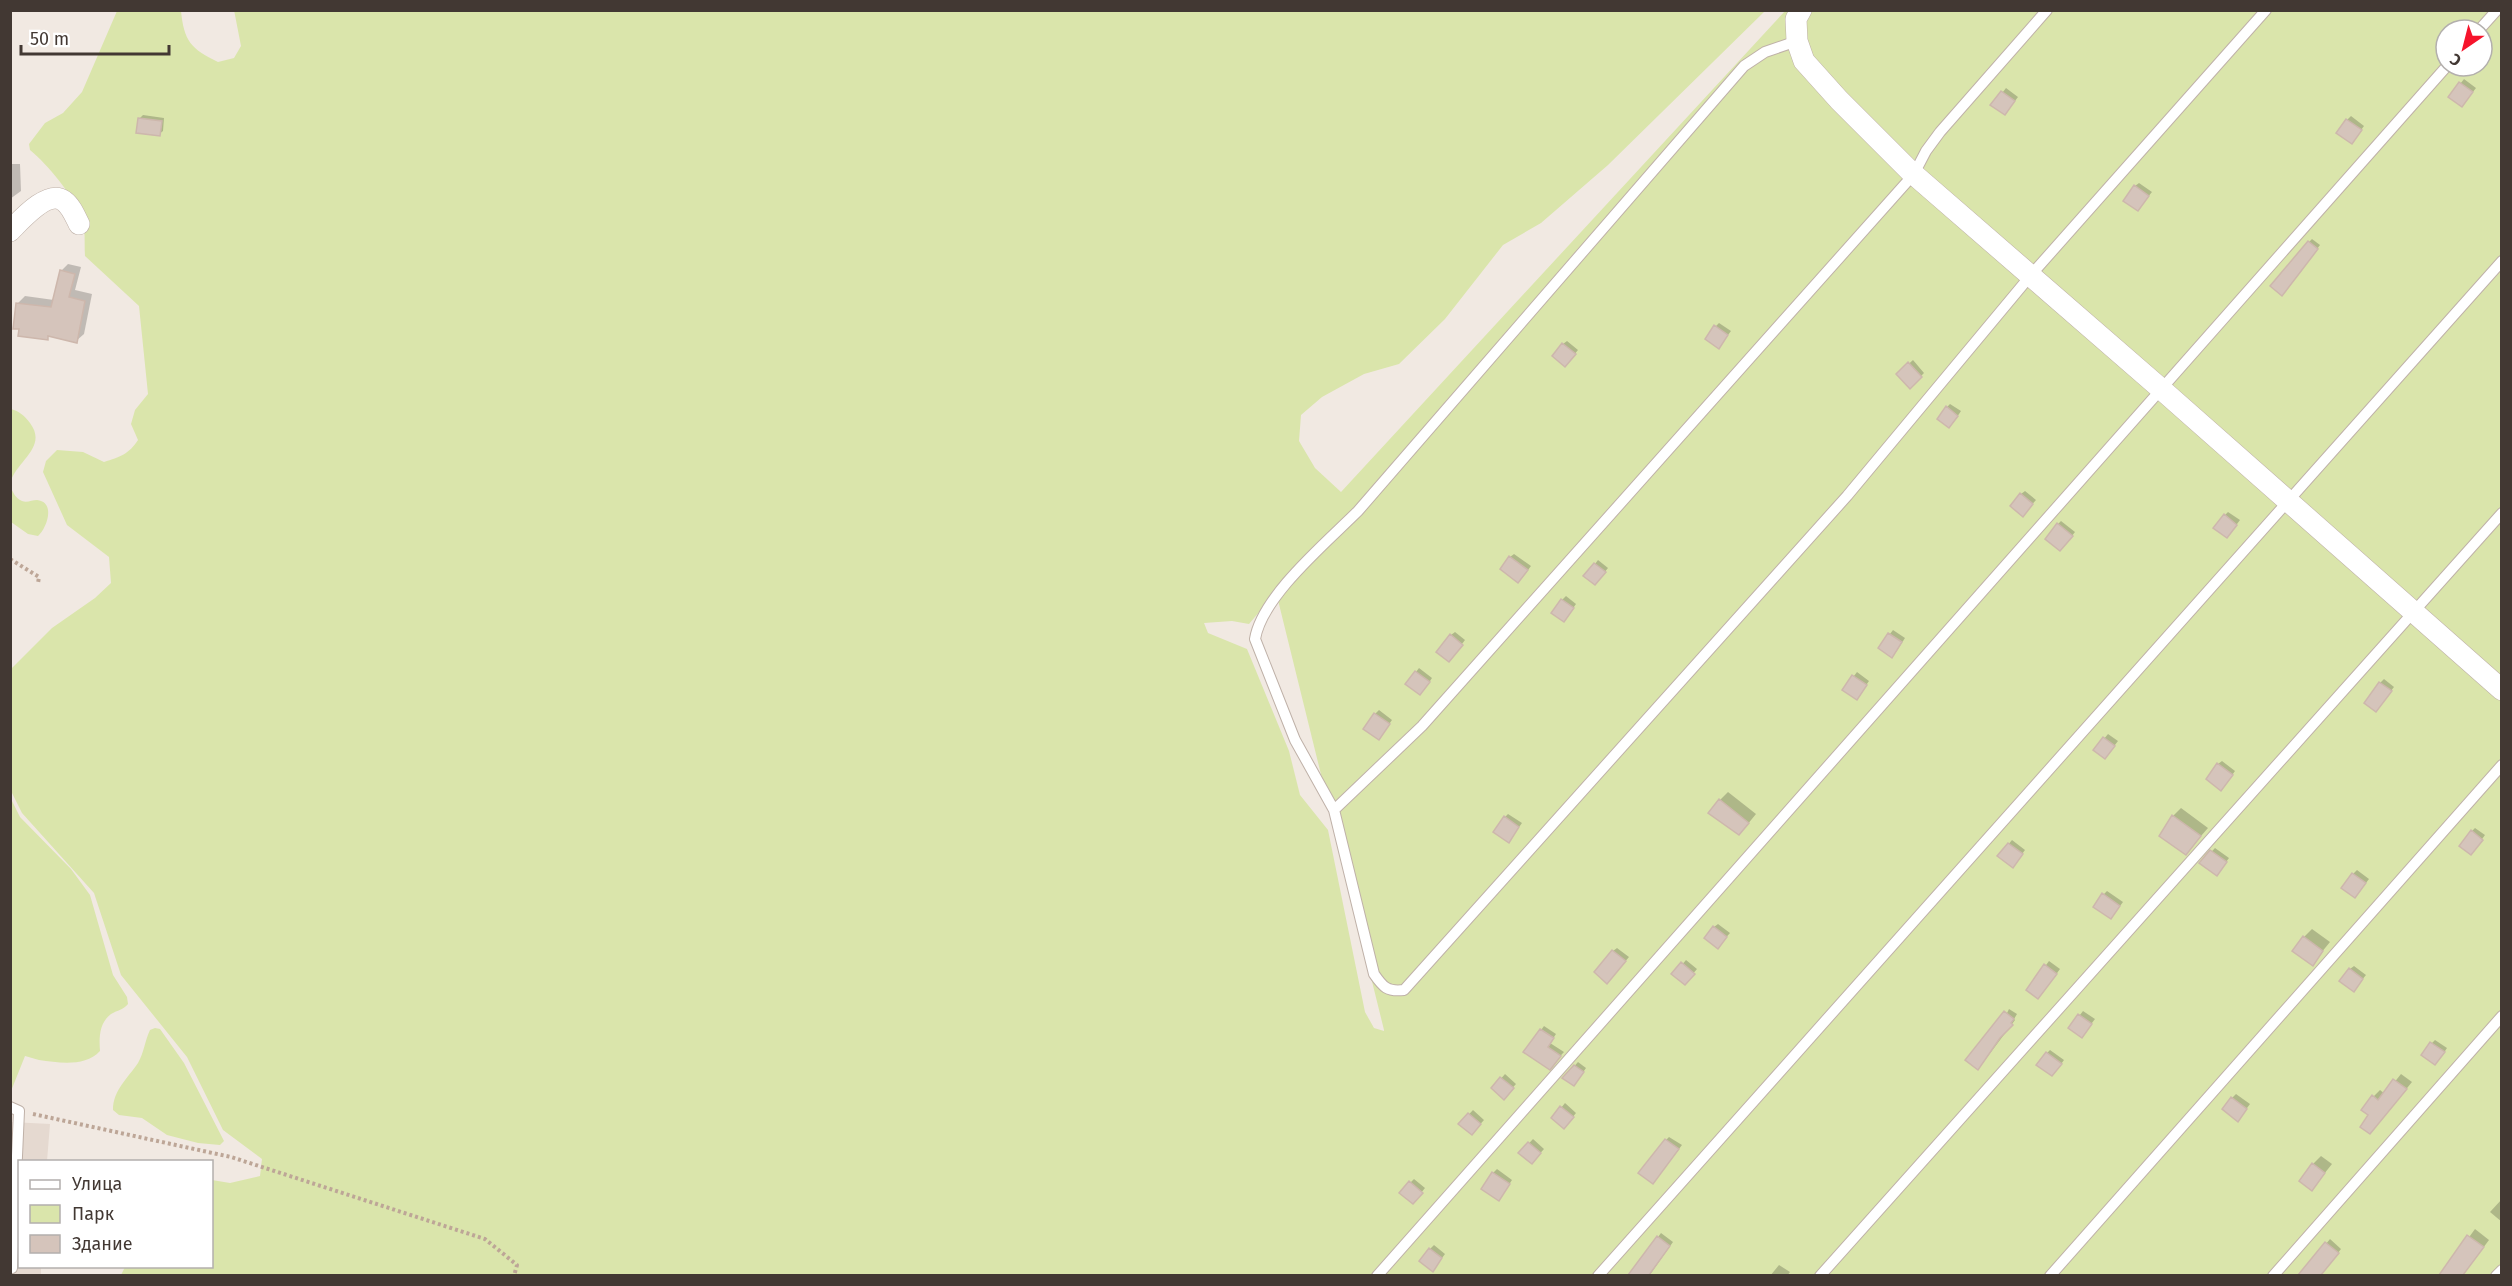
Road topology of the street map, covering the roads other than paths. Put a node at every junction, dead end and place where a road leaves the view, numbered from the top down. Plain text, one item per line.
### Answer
1 (1801, 10) edge
2 (2047, 10) edge
3 (2266, 10) edge
4 (1797, 41) junction
5 (2436, 78) edge
6 (1914, 174) junction
7 (79, 224) dead end
8 (10, 231) edge
9 (2502, 261) edge
10 (2031, 275) junction
11 (2160, 388) junction
12 (2288, 501) junction
13 (2502, 513) edge
14 (2414, 611) junction
15 (2502, 690) edge
16 (2502, 765) edge
17 (1334, 810) junction
18 (2502, 1016) edge
19 (15, 1109) edge
20 (12, 1268) edge
21 (2502, 1270) edge
22 (1377, 1275) edge
23 (1598, 1275) edge
24 (1820, 1275) edge
25 (2050, 1275) edge
26 (2273, 1275) edge
27 (2496, 1275) edge

1 - 4 street
2 - 6 lane
3 - 10 lane
4 - 6 street
4 - 17 lane
5 - 11 lane
6 - 10 street
6 - 17 lane
7 - 8 street
9 - 12 lane
10 - 11 street
10 - 17 lane
11 - 12 street
11 - 22 lane
12 - 14 street
12 - 23 lane
13 - 14 lane
14 - 15 street
14 - 24 lane
16 - 25 lane
18 - 26 lane
19 - 20 lane
21 - 27 lane

